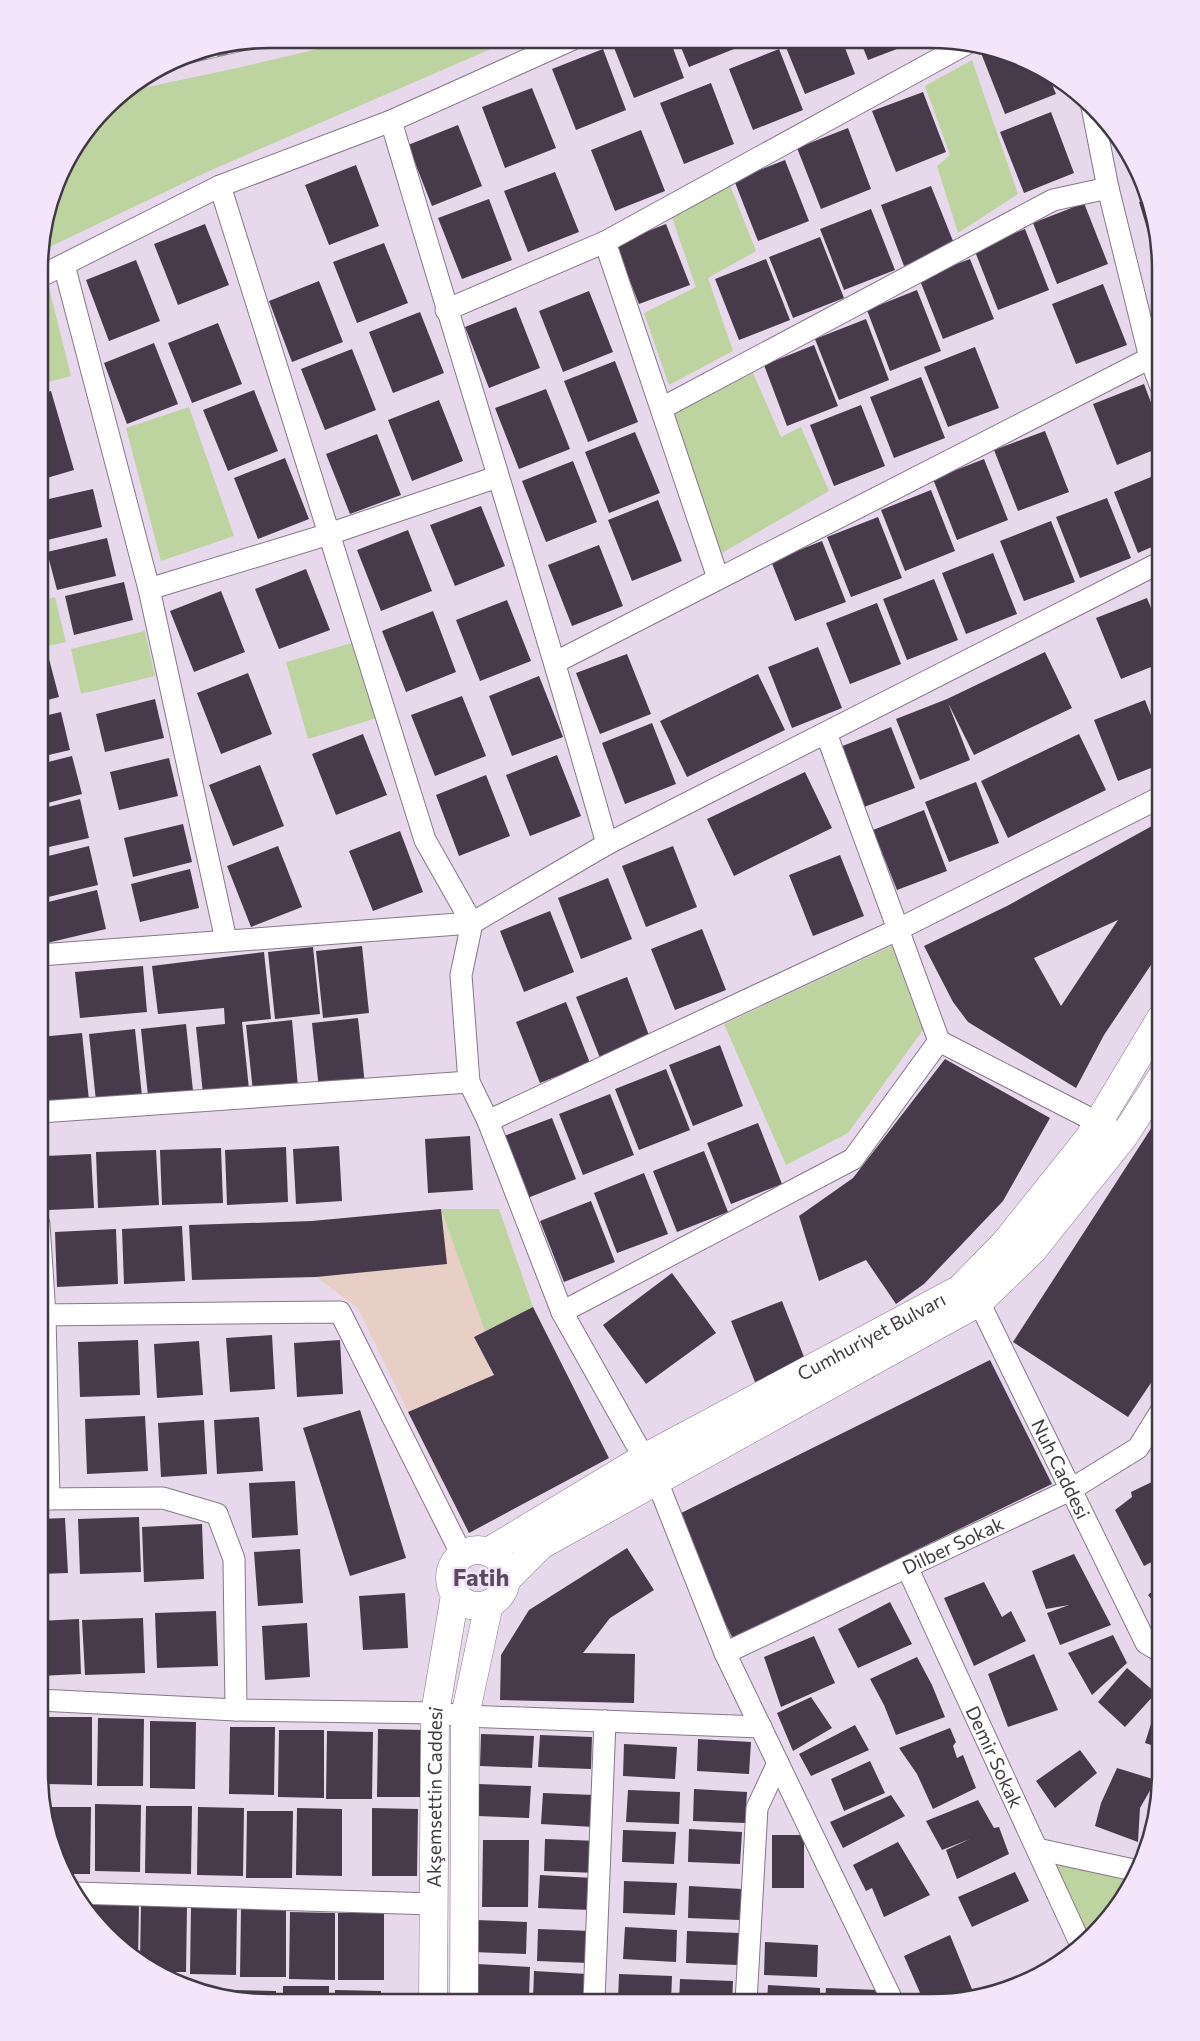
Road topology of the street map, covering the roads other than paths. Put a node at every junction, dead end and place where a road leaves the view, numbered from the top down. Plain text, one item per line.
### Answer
1 (553, 48) edge
2 (956, 49) edge
3 (1094, 119) edge
4 (391, 121) junction
5 (220, 186) junction
6 (1108, 188) junction
7 (605, 242) junction
8 (64, 265) junction
9 (48, 273) edge
10 (446, 310) junction
11 (1150, 358) junction
12 (1152, 363) edge
13 (662, 408) junction
14 (497, 477) junction
15 (328, 534) junction
16 (1152, 567) edge
17 (718, 578) junction
18 (149, 589) junction
19 (556, 662) junction
20 (826, 733) junction
21 (1152, 802) edge
22 (607, 844) junction
23 (472, 923) junction
24 (899, 929) junction
25 (226, 940) junction
26 (48, 955) edge
27 (1152, 1033) edge
28 (939, 1041) junction
29 (469, 1082) junction
30 (1152, 1092) edge
31 (48, 1111) edge
32 (488, 1121) junction
33 (1098, 1123) junction
34 (1124, 1136) junction
35 (970, 1295) junction
36 (562, 1312) junction
37 (48, 1315) edge
38 (1152, 1425) edge
39 (644, 1458) junction
40 (657, 1481) junction
41 (1070, 1490) junction
42 (48, 1499) edge
43 (475, 1553) junction
44 (907, 1567) junction
45 (506, 1580) junction
46 (455, 1595) junction
47 (489, 1604) junction
48 (1152, 1647) edge
49 (725, 1653) junction
50 (48, 1700) edge
51 (236, 1710) junction
52 (435, 1712) junction
53 (465, 1716) junction
54 (606, 1721) junction
55 (761, 1727) junction
56 (778, 1764) junction
57 (1037, 1849) junction
58 (1130, 1869) edge
59 (84, 1893) edge
60 (434, 1904) junction
61 (1078, 1938) edge
62 (433, 1994) edge
63 (464, 1994) edge
64 (594, 1994) edge
65 (746, 1994) edge
66 (889, 1994) edge

1 - 4 street
2 - 7 street
3 - 6 street
4 - 5 street
4 - 10 street
5 - 8 street
5 - 15 street
6 - 11 street
6 - 13 street
7 - 10 street
7 - 13 street
8 - 9 street
8 - 18 street
10 - 14 street
11 - 12 street
11 - 17 street
13 - 17 street
14 - 15 street
14 - 19 street
15 - 18 street
15 - 23 street
16 - 20 street
17 - 19 street
18 - 25 street
19 - 22 street
20 - 22 street
20 - 24 street
21 - 24 street
22 - 23 street
23 - 25 street
23 - 29 street
24 - 28 street
24 - 32 street
25 - 26 street
27 - 33 main road, Cumhuriyet Bulvarı
28 - 33 street
28 - 36 street
29 - 31 street
29 - 32 street
30 - 34 main road, Cumhuriyet Bulvarı
32 - 36 street
33 - 34 street
33 - 35 main road, Cumhuriyet Bulvarı
34 - 35 main road, Cumhuriyet Bulvarı
35 - 39 main road, Cumhuriyet Bulvarı
35 - 40 main road, Cumhuriyet Bulvarı
35 - 41 street, Nuh Caddesi
36 - 39 street
37 - 43 street
38 - 41 street, Dilber Sokak
39 - 40 street
39 - 43 main road, Cumhuriyet Bulvarı
40 - 45 main road, Cumhuriyet Bulvarı
40 - 49 street
41 - 44 street, Dilber Sokak
41 - 48 street, Nuh Caddesi
42 - 51 street
43 - 45 main road
43 - 46 main road
44 - 49 street, Dilber Sokak
44 - 57 street, Demir Sokak
45 - 47 main road
46 - 47 main road
46 - 52 main road, Akşemsettin Caddesi
47 - 53 main road, Akşemsettin Caddesi
49 - 55 street
50 - 51 street
51 - 52 street
52 - 53 street
52 - 60 main road, Akşemsettin Caddesi
53 - 54 street
53 - 63 main road, Akşemsettin Caddesi
54 - 55 street
54 - 64 street
55 - 56 street
56 - 65 street
56 - 66 street
57 - 58 street
57 - 61 street, Demir Sokak
59 - 60 street
60 - 62 main road, Akşemsettin Caddesi

